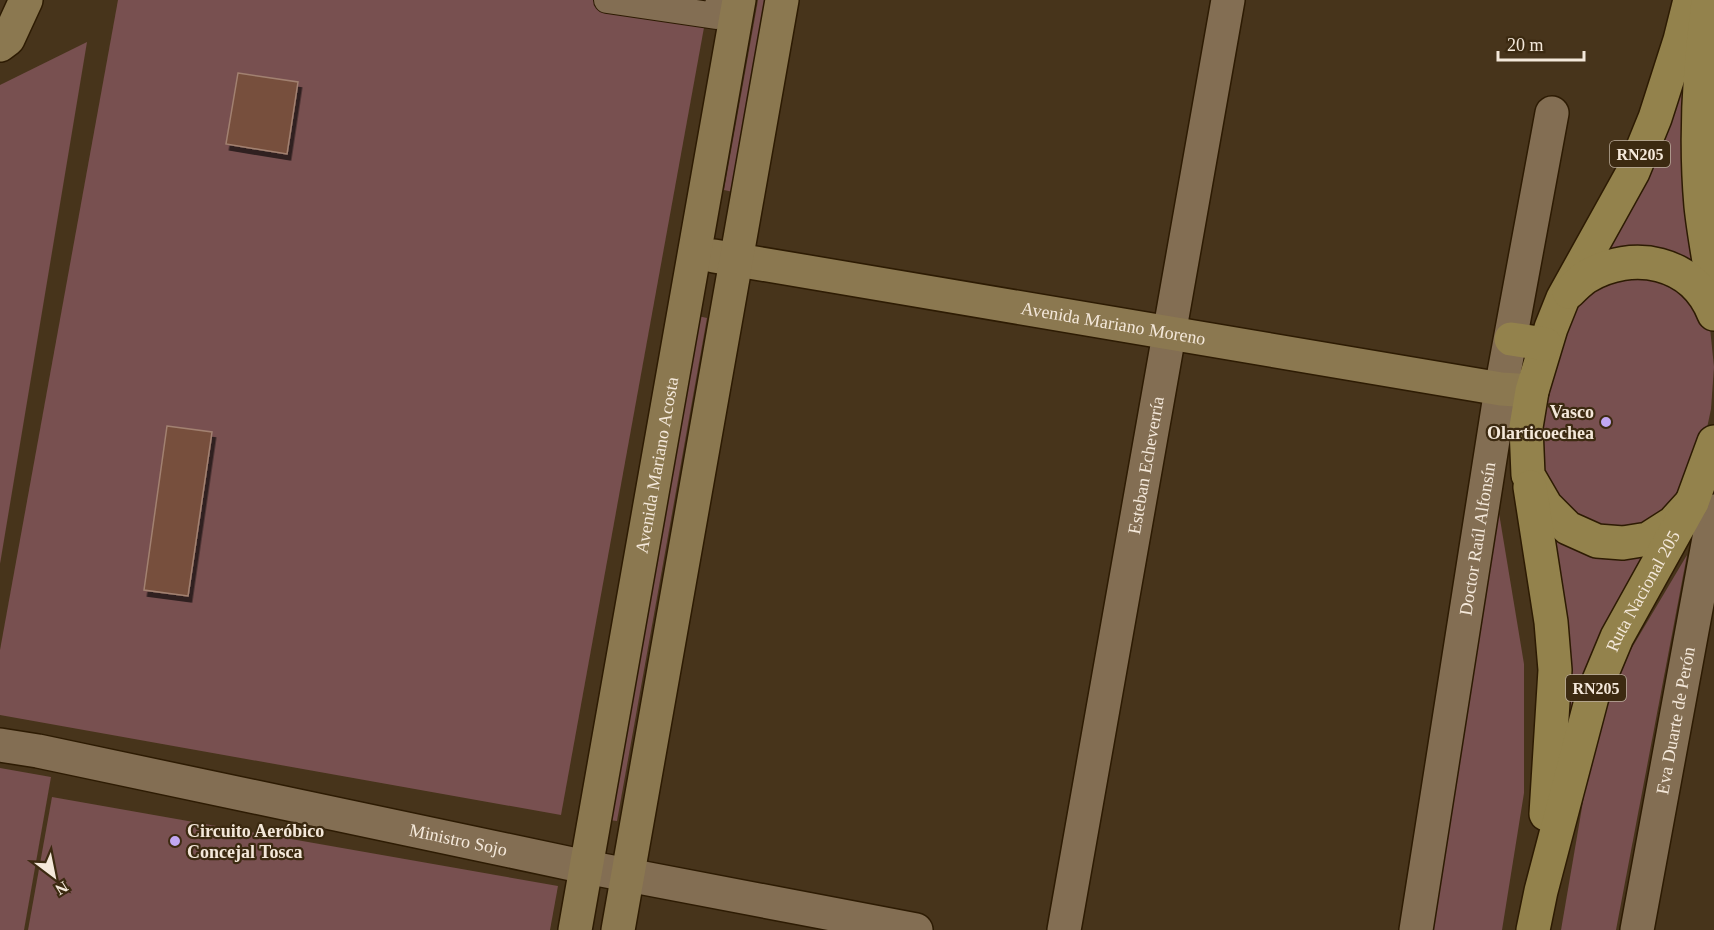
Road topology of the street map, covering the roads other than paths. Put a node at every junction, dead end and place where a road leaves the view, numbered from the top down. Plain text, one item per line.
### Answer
1 (26, 0) edge
2 (608, 0) edge
3 (718, 0) edge
4 (739, 0) edge
5 (782, 0) edge
6 (1228, 0) edge
7 (1690, 0) edge
8 (1708, 0) edge
9 (0, 45) edge
10 (1552, 112) dead end
11 (695, 252) junction
12 (736, 259) junction
13 (1714, 293) edge
14 (1563, 298) junction
15 (1714, 315) edge
16 (1170, 332) junction
17 (1511, 339) junction
18 (1545, 344) junction
19 (1517, 390) junction
20 (1711, 460) edge
21 (1528, 475) junction
22 (1703, 507) edge
23 (0, 745) edge
24 (586, 867) junction
25 (628, 875) junction
26 (1541, 891) junction
27 (575, 930) edge
28 (618, 930) edge
29 (916, 930) edge
30 (1064, 930) edge
31 (1416, 930) edge
32 (1533, 930) edge
33 (1637, 930) edge

1 - 9 main road
2 - 3 street
4 - 11 main road, Avenida Mariano Acosta
5 - 12 main road
6 - 16 street, Esteban Echeverría
7 - 14 main road, Ruta Nacional 205 / RN205
8 - 13 main road
10 - 17 street, Doctor Raúl Alfonsín
11 - 12 main road, Avenida Mariano Moreno
11 - 24 main road, Avenida Mariano Acosta
12 - 16 main road, Avenida Mariano Moreno
12 - 25 main road
14 - 15 main road, Ruta Nacional 205 / RN205
14 - 18 main road, Ruta Nacional 205 / RN205
16 - 19 main road, Avenida Mariano Moreno
16 - 30 street, Esteban Echeverría
17 - 18 main road
17 - 19 street, Doctor Raúl Alfonsín
18 - 19 main road, Ruta Nacional 205 / RN205
19 - 21 main road, Ruta Nacional 205 / RN205
19 - 31 street, Doctor Raúl Alfonsín
20 - 22 main road, Ruta Nacional 205 / RN205
21 - 22 main road, Ruta Nacional 205 / RN205
21 - 26 main road, Ruta Nacional 205 / RN205
22 - 26 main road, Ruta Nacional 205 / RN205
22 - 33 street, Eva Duarte de Perón
23 - 24 street, Ministro Sojo
24 - 25 street, Ministro Sojo
24 - 27 main road, Avenida Mariano Acosta
25 - 28 main road
25 - 29 street, Ministro Sojo
26 - 32 main road, Ruta Nacional 205 / RN205

